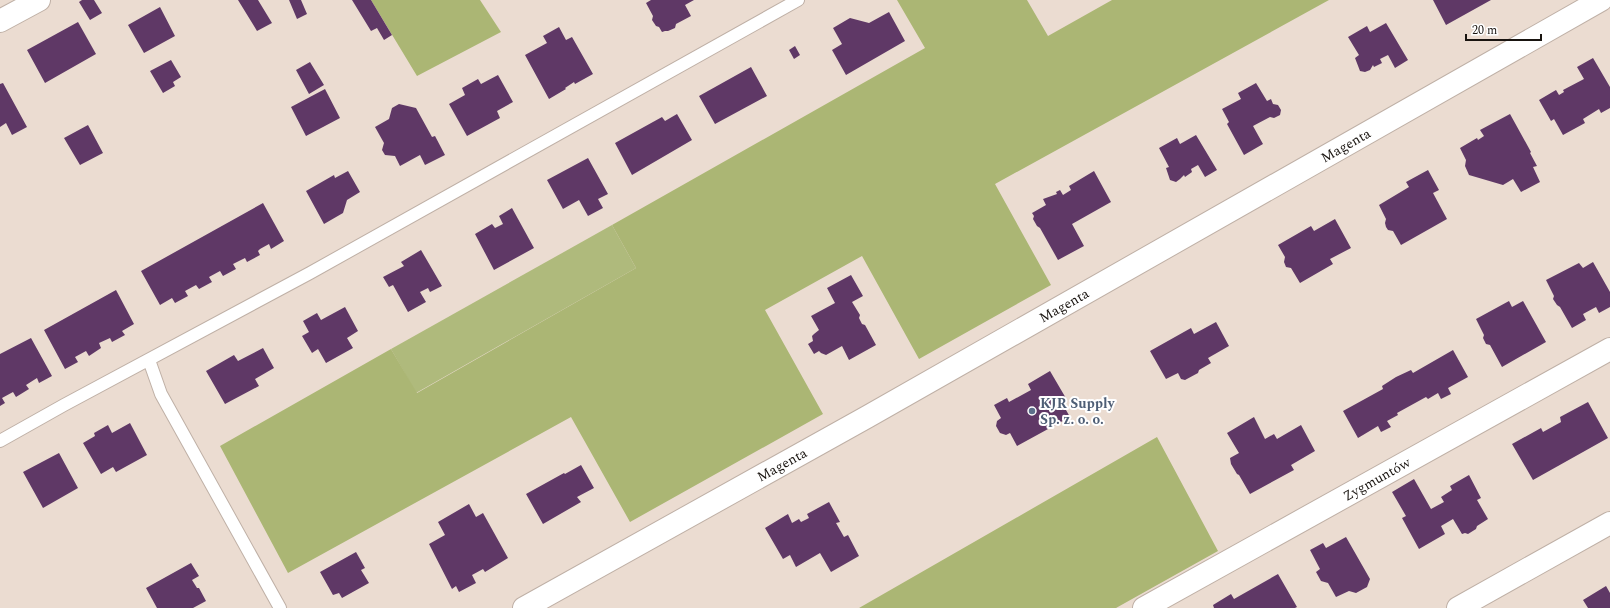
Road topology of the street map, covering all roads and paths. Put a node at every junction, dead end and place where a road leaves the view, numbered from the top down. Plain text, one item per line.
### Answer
1 (39, 0) edge
2 (798, 0) edge
3 (1601, 0) edge
4 (0, 22) edge
5 (1610, 349) edge
6 (150, 360) junction
7 (0, 441) edge
8 (1610, 523) edge
9 (280, 608) edge
10 (524, 608) edge
11 (1144, 608) edge
12 (1458, 608) edge

1 - 4 street
2 - 6 lane
3 - 10 street, Magenta
5 - 11 street, Zygmuntów
6 - 7 lane
6 - 9 lane
8 - 12 street

